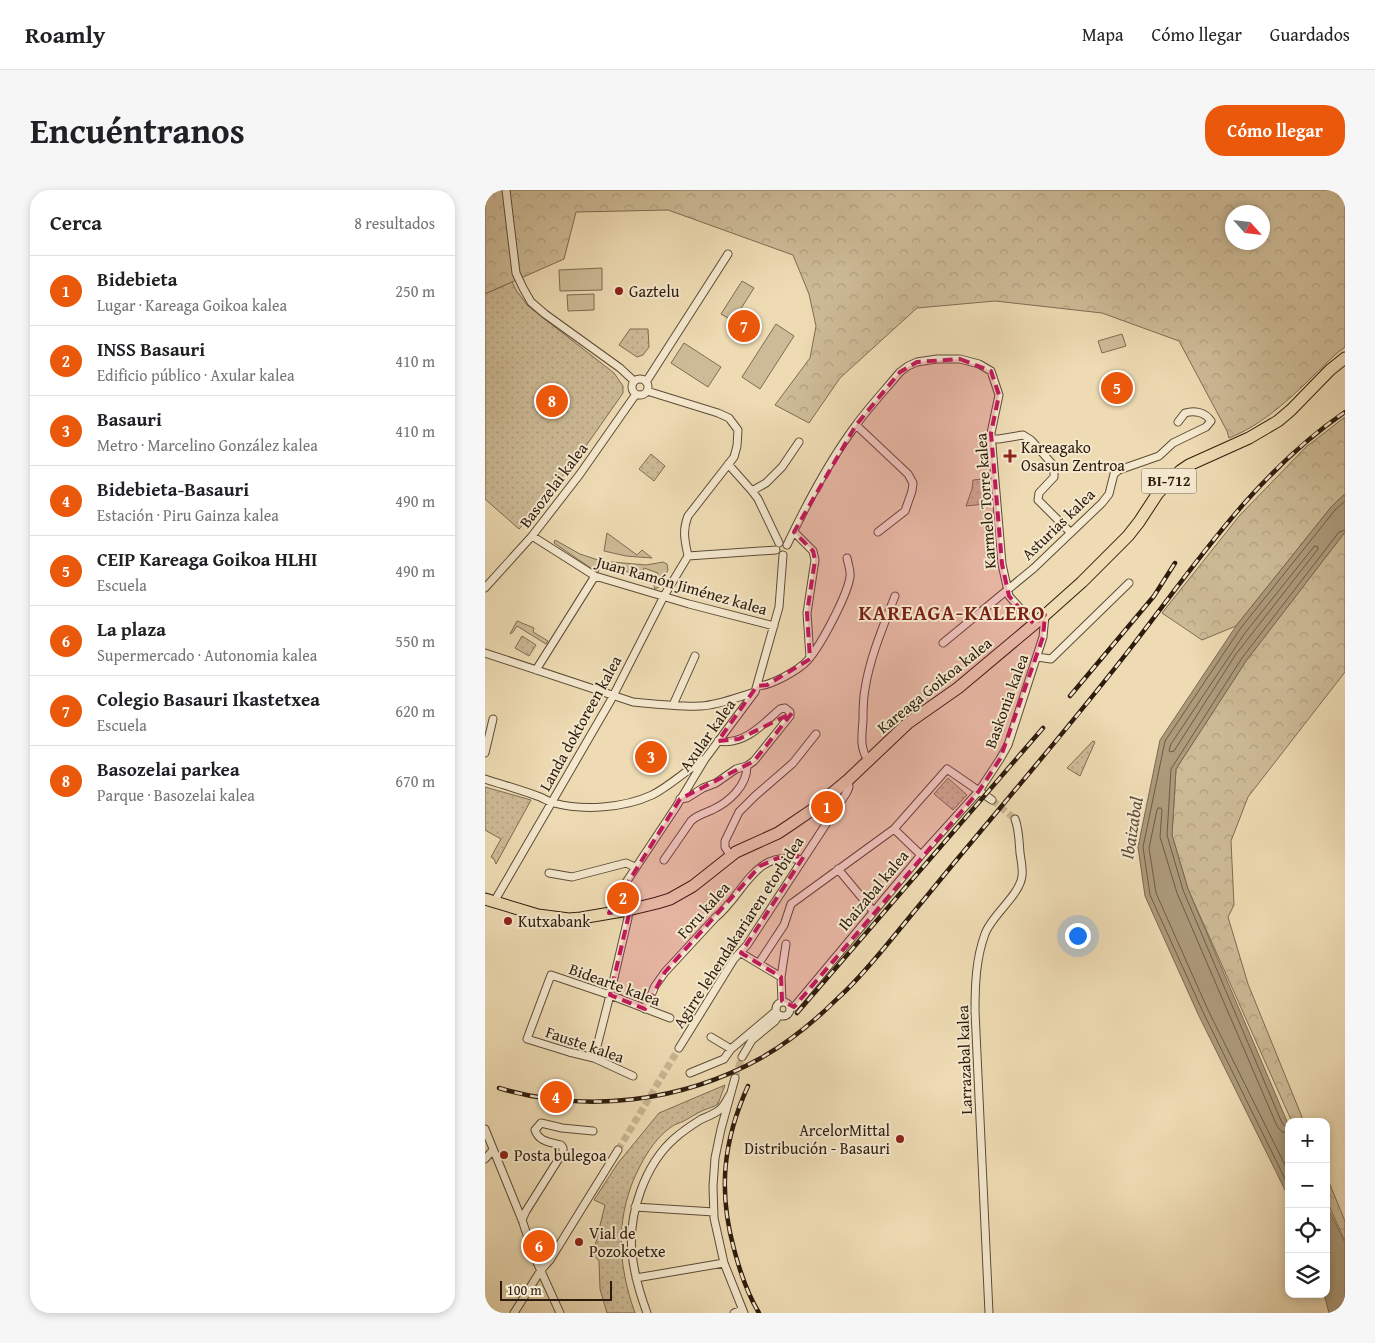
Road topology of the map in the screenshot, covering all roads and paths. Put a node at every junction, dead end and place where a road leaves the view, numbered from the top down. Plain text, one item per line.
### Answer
1 (506, 190) edge
2 (728, 254) dead end
3 (1345, 358) edge
4 (634, 381) junction
5 (646, 382) junction
6 (647, 390) junction
7 (636, 394) junction
8 (1178, 422) dead end
9 (856, 425) junction
10 (992, 439) junction
11 (799, 442) dead end
12 (729, 464) junction
13 (752, 490) junction
14 (794, 532) junction
15 (878, 532) dead end
16 (1070, 532) junction
17 (533, 536) junction
18 (787, 545) junction
19 (778, 547) junction
20 (783, 555) junction
21 (688, 556) junction
22 (847, 558) dead end
23 (595, 576) junction
24 (1129, 583) dead end
25 (485, 588) edge
26 (1008, 588) junction
27 (664, 596) junction
28 (895, 596) dead end
29 (1045, 615) junction
30 (1034, 624) junction
31 (774, 626) junction
32 (943, 643) dead end
33 (485, 654) edge
34 (695, 656) dead end
35 (810, 657) junction
36 (1037, 657) junction
37 (536, 670) junction
38 (756, 689) junction
39 (613, 696) junction
40 (673, 705) junction
41 (493, 719) dead end
42 (816, 734) dead end
43 (718, 741) junction
44 (485, 753) edge
45 (705, 759) junction
46 (869, 760) junction
47 (747, 766) junction
48 (485, 779) edge
49 (848, 780) junction
50 (979, 791) junction
51 (680, 799) junction
52 (992, 800) tunnel mouth
53 (552, 803) junction
54 (1015, 819) tunnel mouth
55 (894, 829) junction
56 (731, 855) junction
57 (921, 855) junction
58 (664, 860) dead end
59 (801, 860) junction
60 (635, 867) junction
61 (838, 869) junction
62 (549, 873) dead end
63 (487, 900) edge
64 (628, 910) junction
65 (873, 912) junction
66 (609, 913) junction
67 (786, 944) dead end
68 (741, 953) junction
69 (759, 964) junction
70 (781, 976) junction
71 (611, 995) junction
72 (782, 1001) junction
73 (790, 1008) junction
74 (645, 1009) junction
75 (778, 1013) junction
76 (670, 1018) dead end
77 (711, 1037) dead end
78 (527, 1039) joint
79 (679, 1048) tunnel mouth
80 (731, 1049) junction
81 (742, 1057) tunnel mouth
82 (594, 1058) junction
83 (690, 1073) dead end
84 (633, 1076) dead end
85 (735, 1078) tunnel mouth
86 (729, 1096) junction
87 (710, 1115) junction
88 (485, 1129) edge
89 (721, 1130) junction
90 (593, 1131) dead end
91 (493, 1150) junction
92 (618, 1150) tunnel mouth
93 (485, 1159) edge
94 (635, 1208) junction
95 (714, 1212) junction
96 (522, 1220) junction
97 (723, 1263) junction
98 (541, 1270) junction
99 (636, 1278) junction
100 (743, 1311) edge
101 (514, 1313) edge
102 (560, 1313) edge
103 (647, 1313) edge
104 (735, 1313) edge
105 (989, 1313) edge

1 - 4 street
2 - 5 street
3 - 29 main road, Kareaga Goikoa kalea / BI-712
4 - 5 street
4 - 7 street
5 - 6 street
6 - 7 street
6 - 12 street
7 - 17 street, Basozelai kalea
8 - 16 street, Asturias kalea
9 - 10 street, Karmelo Torre kalea
9 - 14 street, Karmelo Torre kalea
9 - 15 street
10 - 16 street
10 - 26 street, Karmelo Torre kalea
11 - 13 street
12 - 13 street
12 - 21 street
13 - 19 street
14 - 18 street, Karmelo Torre kalea
14 - 35 street
16 - 26 street, Asturias kalea
17 - 23 street, Juan Ramón Jiménez kalea
17 - 25 street, Basozelai kalea
18 - 19 street
18 - 20 street
19 - 20 street
19 - 21 street
20 - 31 street, Axular kalea
21 - 27 street, Landa doktoreen kalea
22 - 35 street
23 - 27 street, Juan Ramón Jiménez kalea
23 - 37 street
24 - 36 street
26 - 30 street, Karmelo Torre kalea
26 - 32 street, Asturias kalea
27 - 31 street, Juan Ramón Jiménez kalea
27 - 39 street, Landa doktoreen kalea
28 - 46 street
29 - 30 main road, Kareaga Goikoa kalea / BI-712
29 - 36 street, Baskonia kalea
30 - 46 main road, Kareaga Goikoa kalea / BI-712
31 - 38 street, Axular kalea
33 - 37 street
34 - 40 street
35 - 38 street
36 - 50 street, Baskonia kalea
37 - 39 street
38 - 40 street
38 - 43 street, Axular kalea
39 - 40 street
39 - 53 street, Landa doktoreen kalea
41 - 44 street
42 - 56 street
43 - 45 street, Axular kalea
43 - 47 street
45 - 51 street, Axular kalea
45 - 53 street
46 - 49 main road, Kareaga Goikoa kalea / BI-712
47 - 51 street
47 - 58 street
48 - 53 street
49 - 56 main road, Kareaga Goikoa kalea / BI-712
49 - 59 street, Agirre lehendakariaren etorbidea
50 - 52 street
50 - 55 street
50 - 57 street, Ibaizabal kalea
51 - 60 street, Axular kalea
53 - 63 street, Landa doktoreen kalea
54 - 105 street, Larrazabal kalea
55 - 57 street
55 - 61 street
56 - 64 main road, Kareaga Goikoa kalea / BI-712
57 - 65 street, Ibaizabal kalea
59 - 68 street, Agirre lehendakariaren etorbidea
59 - 74 street, Foru kalea
60 - 62 street
60 - 66 street, Axular kalea
61 - 65 street
61 - 69 street
63 - 66 main road, Kareaga Goikoa kalea / BI-712
64 - 66 main road, Kareaga Goikoa kalea / BI-712
64 - 71 street
65 - 73 street, Ibaizabal kalea
67 - 70 street
68 - 69 street
68 - 79 street, Agirre lehendakariaren etorbidea
69 - 70 street
70 - 72 street
71 - 74 street, Bidearte kalea
71 - 78 street, Bidearte kalea
71 - 82 street
72 - 73 street
72 - 75 street
73 - 75 street
74 - 76 street, Bidearte kalea
75 - 80 street
75 - 81 street
77 - 80 street
78 - 82 street, Fauste kalea
80 - 83 street
82 - 84 street, Fauste kalea
85 - 86 street
86 - 87 street
86 - 89 street
87 - 89 street
87 - 94 street
88 - 91 street
89 - 95 street
90 - 96 street
91 - 93 street
91 - 96 street
92 - 98 street
94 - 95 street
94 - 99 street
95 - 97 street
96 - 98 street
97 - 99 street
97 - 100 street
98 - 101 street
98 - 102 street
99 - 103 street
100 - 104 street

